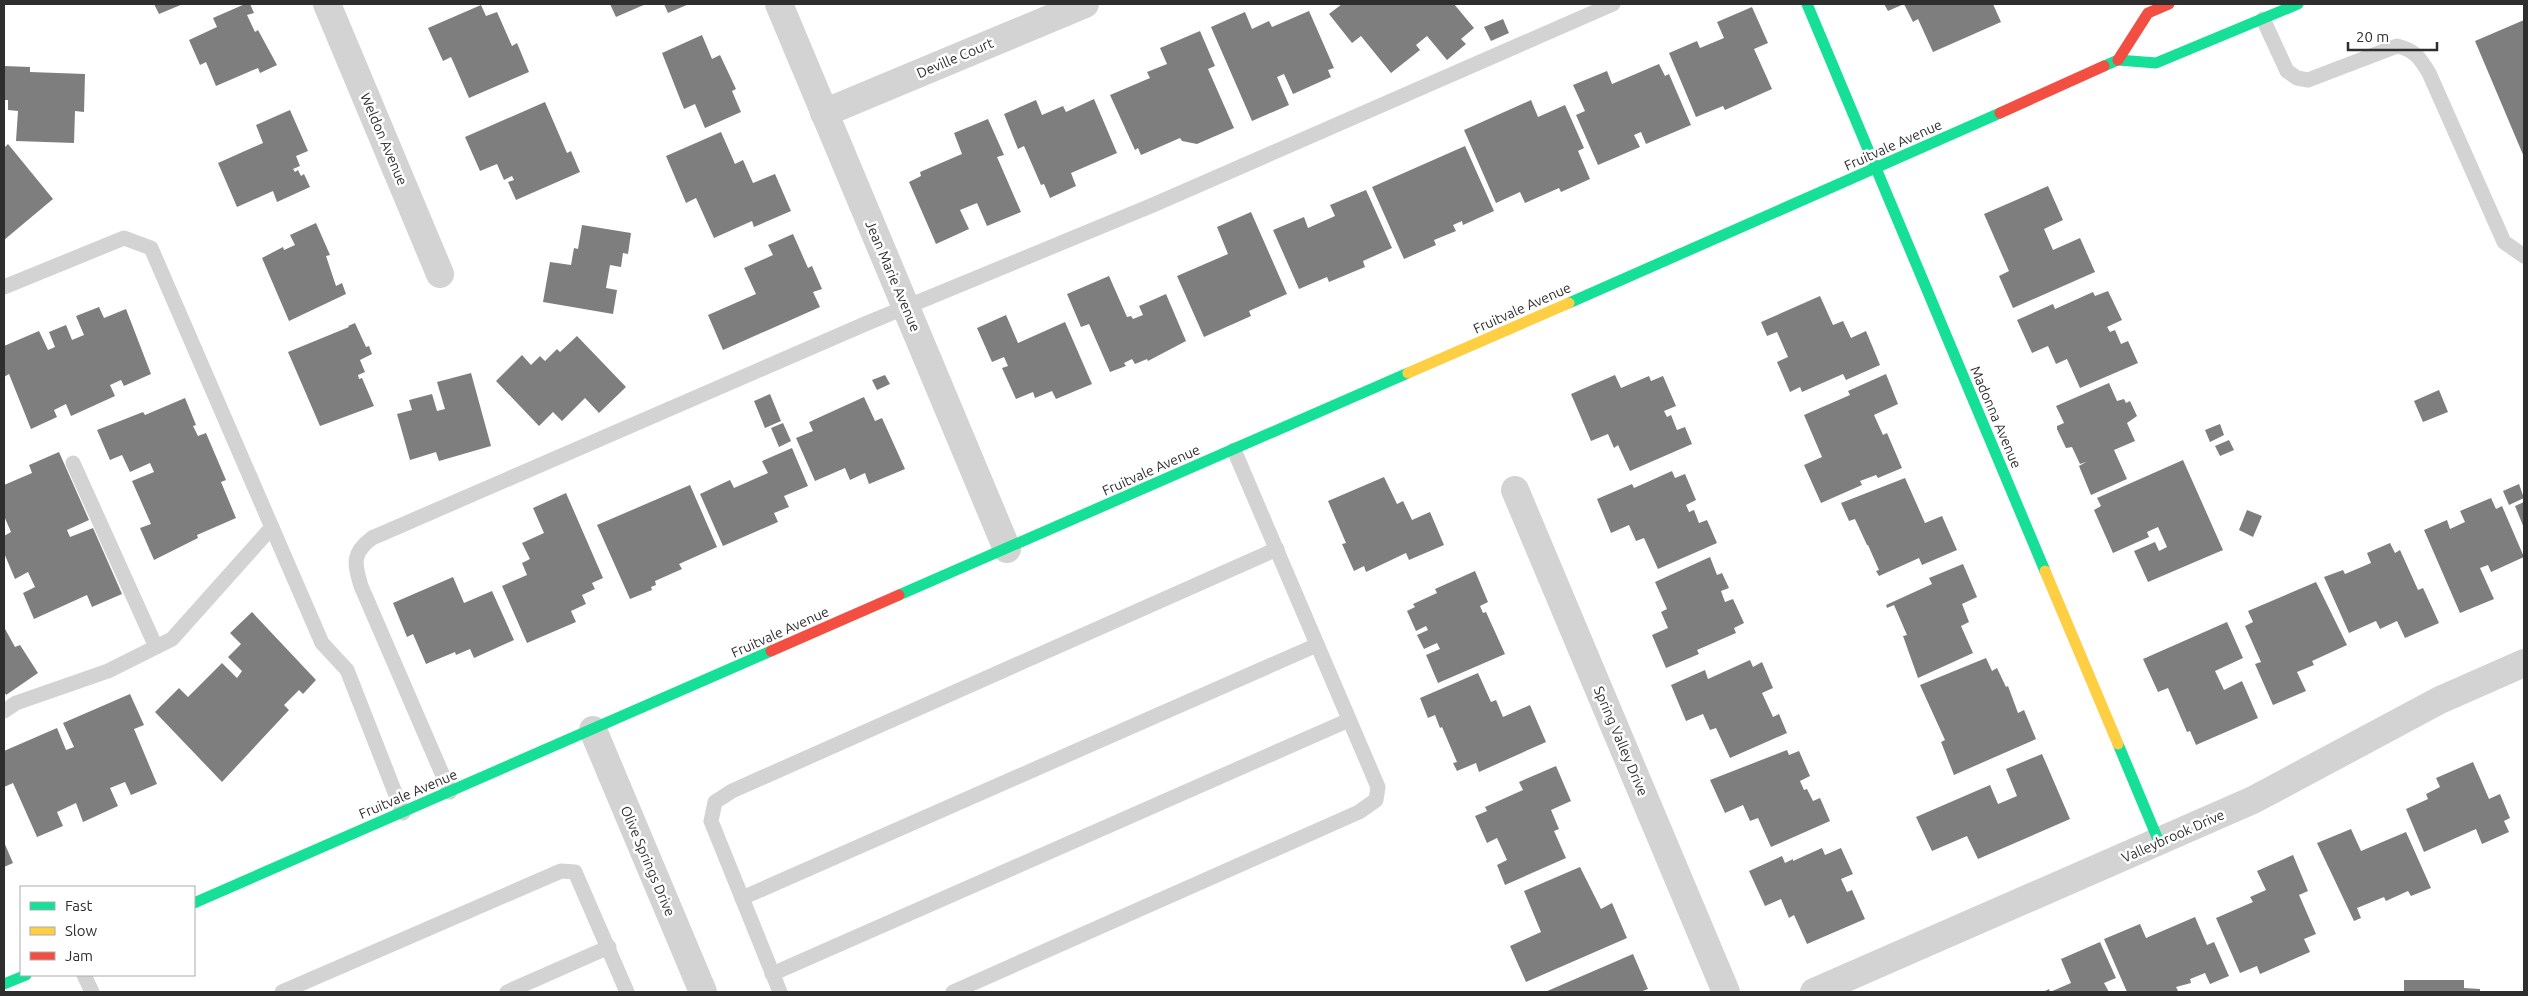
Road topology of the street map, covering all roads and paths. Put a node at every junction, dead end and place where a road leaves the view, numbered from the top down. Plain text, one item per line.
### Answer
1 (327, 4) edge
2 (779, 4) edge
3 (1085, 4) edge
4 (1613, 4) edge
5 (1807, 4) edge
6 (2169, 4) edge
7 (2298, 4) edge
8 (2263, 19) junction
9 (2118, 60) junction
10 (824, 113) junction
11 (1876, 169) junction
12 (2524, 256) edge
13 (440, 274) dead end
14 (4, 287) edge
15 (906, 308) junction
16 (1234, 450) junction
17 (73, 463) dead end
18 (1516, 490) dead end
19 (272, 527) junction
20 (1007, 549) junction
21 (1276, 549) junction
22 (1317, 645) junction
23 (156, 647) junction
24 (2524, 663) edge
25 (4, 711) edge
26 (1350, 720) junction
27 (593, 730) junction
28 (450, 792) junction
29 (403, 813) junction
30 (2159, 842) junction
31 (742, 898) junction
32 (195, 902) edge
33 (608, 947) junction
34 (772, 974) junction
35 (24, 976) edge
36 (84, 976) edge
37 (4, 984) edge
38 (92, 992) edge
39 (282, 992) edge
40 (507, 992) edge
41 (627, 992) edge
42 (703, 992) edge
43 (780, 992) edge
44 (953, 992) edge
45 (1726, 992) edge
46 (1814, 992) edge

1 - 13 street, Weldon Avenue
2 - 10 street, Jean Marie Avenue
3 - 10 street, Deville Court
4 - 15 lane
5 - 11 main road, Madonna Avenue
6 - 9 main road
7 - 8 main road, Fruitvale Avenue
8 - 9 main road, Fruitvale Avenue
8 - 12 lane
9 - 11 main road, Fruitvale Avenue
10 - 15 street, Jean Marie Avenue
11 - 16 main road, Fruitvale Avenue
11 - 30 main road, Madonna Avenue
14 - 19 lane
15 - 20 street, Jean Marie Avenue
15 - 28 lane
16 - 20 main road, Fruitvale Avenue
16 - 21 lane
17 - 23 lane
18 - 45 street, Spring Valley Drive
19 - 23 lane
19 - 29 lane
20 - 27 main road, Fruitvale Avenue
21 - 22 lane
21 - 31 lane
22 - 26 lane
22 - 31 lane
23 - 25 lane
24 - 30 street, Valleybrook Drive
26 - 34 lane
26 - 44 lane
27 - 28 main road, Fruitvale Avenue
27 - 42 street, Olive Springs Drive
28 - 29 main road, Fruitvale Avenue
29 - 32 main road, Fruitvale Avenue
30 - 46 street, Valleybrook Drive
31 - 34 lane
33 - 39 lane
33 - 40 lane
33 - 41 lane
34 - 43 lane
35 - 37 main road
36 - 38 lane

